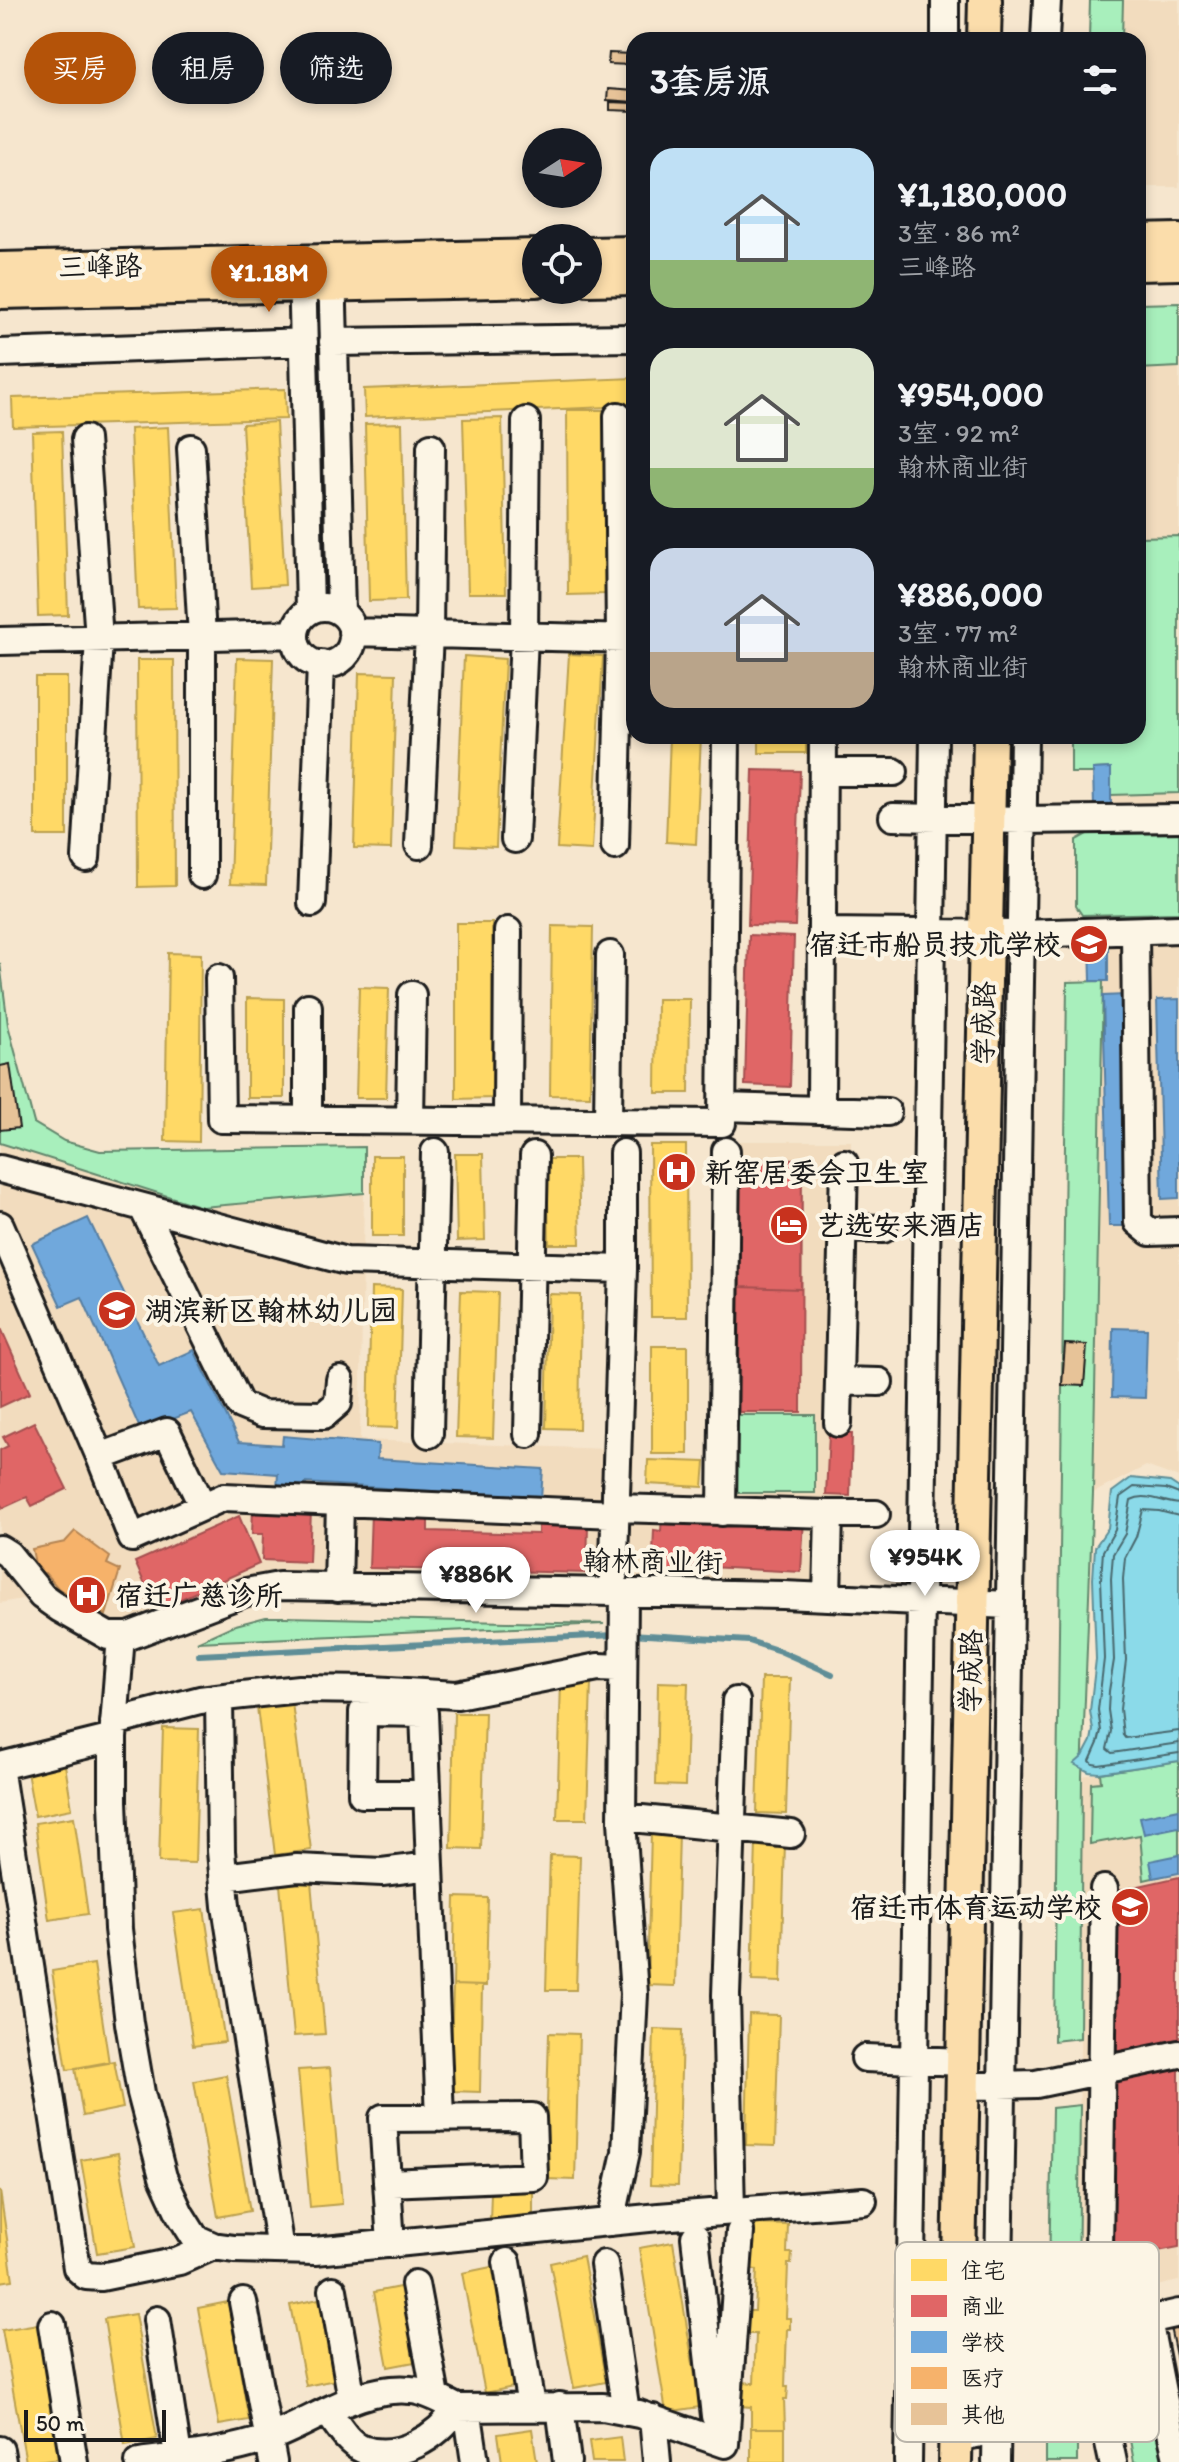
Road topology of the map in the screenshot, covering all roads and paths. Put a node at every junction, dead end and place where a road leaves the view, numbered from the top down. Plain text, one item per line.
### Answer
1 (945, 0) edge
2 (985, 0) edge
3 (1007, 0) edge
4 (1047, 0) edge
5 (945, 32) edge
6 (984, 32) edge
7 (1006, 32) edge
8 (1045, 32) edge
9 (1179, 240) edge
10 (1146, 241) edge
11 (626, 253) edge
12 (602, 254) edge
13 (522, 257) edge
14 (1179, 263) edge
15 (1146, 264) edge
16 (0, 269) edge
17 (317, 273) junction
18 (626, 278) edge
19 (602, 279) edge
20 (522, 280) edge
21 (0, 292) edge
22 (626, 338) edge
23 (304, 342) junction
24 (333, 342) junction
25 (0, 353) edge
26 (618, 416) dead end
27 (526, 421) dead end
28 (85, 439) dead end
29 (431, 447) dead end
30 (191, 448) dead end
31 (310, 610) junction
32 (626, 614) edge
33 (346, 622) junction
34 (295, 634) junction
35 (429, 634) junction
36 (202, 636) junction
37 (524, 636) junction
38 (99, 639) junction
39 (626, 639) edge
40 (0, 641) edge
41 (626, 656) edge
42 (321, 664) junction
43 (726, 744) edge
44 (823, 744) edge
45 (934, 744) edge
46 (971, 744) edge
47 (989, 744) edge
48 (1024, 744) edge
49 (823, 772) junction
50 (894, 772) dead end
51 (893, 817) dead end
52 (933, 818) junction
53 (1179, 818) edge
54 (978, 820) junction
55 (1022, 820) junction
56 (515, 839) dead end
57 (419, 845) dead end
58 (615, 846) dead end
59 (86, 858) dead end
60 (202, 875) dead end
61 (312, 903) dead end
62 (1179, 929) edge
63 (508, 931) dead end
64 (1135, 931) junction
65 (822, 932) junction
66 (931, 933) junction
67 (976, 934) junction
68 (1020, 934) junction
69 (610, 955) dead end
70 (219, 978) dead end
71 (412, 995) dead end
72 (308, 1007) dead end
73 (723, 1107) junction
74 (821, 1110) junction
75 (887, 1112) dead end
76 (308, 1120) junction
77 (410, 1120) junction
78 (507, 1121) junction
79 (608, 1122) junction
80 (726, 1151) dead end
81 (435, 1152) dead end
82 (623, 1153) dead end
83 (534, 1156) dead end
84 (844, 1163) dead end
85 (0, 1169) edge
86 (143, 1208) junction
87 (0, 1225) edge
88 (842, 1228) junction
89 (883, 1229) dead end
90 (1179, 1231) edge
91 (433, 1264) junction
92 (532, 1266) junction
93 (623, 1269) junction
94 (340, 1380) dead end
95 (839, 1381) junction
96 (879, 1382) dead end
97 (838, 1423) dead end
98 (429, 1434) dead end
99 (528, 1434) dead end
100 (100, 1457) junction
101 (340, 1502) junction
102 (202, 1505) junction
103 (615, 1511) junction
104 (722, 1512) junction
105 (829, 1514) junction
106 (876, 1514) dead end
107 (0, 1549) edge
108 (338, 1588) junction
109 (618, 1593) junction
110 (827, 1597) junction
111 (921, 1600) junction
112 (962, 1602) junction
113 (1009, 1605) junction
114 (121, 1636) junction
115 (623, 1649) junction
116 (219, 1698) junction
117 (736, 1701) dead end
118 (424, 1703) junction
119 (114, 1730) junction
120 (0, 1766) edge
121 (0, 1773) edge
122 (427, 1794) junction
123 (622, 1817) junction
124 (731, 1827) junction
125 (791, 1834) dead end
126 (430, 1866) junction
127 (224, 1877) junction
128 (1104, 1889) dead end
129 (1179, 2054) edge
130 (865, 2058) dead end
131 (946, 2067) junction
132 (1102, 2070) junction
133 (1001, 2086) junction
134 (440, 2118) junction
135 (387, 2183) junction
136 (863, 2201) dead end
137 (611, 2222) junction
138 (735, 2222) junction
139 (695, 2237) dead end
140 (929, 2242) edge
141 (947, 2242) edge
142 (999, 2242) edge
143 (1099, 2242) edge
144 (391, 2244) junction
145 (213, 2246) junction
146 (280, 2250) junction
147 (507, 2262) dead end
148 (604, 2264) dead end
149 (415, 2284) dead end
150 (333, 2290) dead end
151 (243, 2302) dead end
152 (1179, 2313) edge
153 (1159, 2318) edge
154 (157, 2320) dead end
155 (52, 2325) dead end
156 (1159, 2376) edge
157 (1163, 2397) junction
158 (1159, 2398) edge
159 (352, 2400) junction
160 (453, 2404) junction
161 (531, 2406) junction
162 (560, 2406) junction
163 (328, 2412) junction
164 (626, 2412) junction
165 (653, 2418) junction
166 (717, 2441) junction
167 (910, 2442) edge
168 (974, 2442) edge
169 (1109, 2442) edge
170 (0, 2450) edge
171 (271, 2450) edge
172 (949, 2454) edge
173 (396, 2458) edge
174 (179, 2459) edge
175 (2, 2462) edge
176 (74, 2462) edge
177 (139, 2462) edge
178 (475, 2462) edge
179 (567, 2462) edge
180 (657, 2462) edge
181 (908, 2462) edge
182 (1113, 2462) edge
183 (1178, 2462) edge

1 - 5 street
2 - 6 main road
3 - 7 main road
4 - 8 street
9 - 10 main road
11 - 12 main road
13 - 17 main road, 三峰路
14 - 15 main road
16 - 17 main road, 三峰路
17 - 20 main road, 三峰路
17 - 21 main road, 三峰路
17 - 23 street
17 - 24 street
18 - 19 main road
22 - 24 street
23 - 25 street
23 - 31 street
24 - 33 street
26 - 32 street
27 - 37 street
28 - 38 street
29 - 35 street
30 - 36 street
31 - 33 street
31 - 34 street
33 - 35 street
33 - 42 street
34 - 36 street
34 - 42 street
35 - 37 street
35 - 57 street
36 - 38 street
36 - 60 street
37 - 39 street
37 - 56 street
38 - 40 street
38 - 59 street
41 - 58 street
42 - 61 street
43 - 73 street
44 - 49 street
45 - 52 street
46 - 54 main road, 学成路
47 - 54 main road, 学成路
48 - 55 street
49 - 50 street
49 - 65 street
51 - 52 street
52 - 54 street
52 - 66 street
53 - 55 street
54 - 55 street
54 - 67 main road, 学成路
55 - 68 street
62 - 64 street
63 - 78 street
64 - 68 street
64 - 90 street
65 - 66 street
65 - 74 street
66 - 67 street
66 - 111 street
67 - 68 street
67 - 112 main road, 学成路
68 - 113 street
69 - 79 street
70 - 76 street
71 - 77 street
72 - 76 street
73 - 74 street
73 - 79 street
74 - 75 street
76 - 77 street
77 - 78 street
78 - 79 street
80 - 104 street
81 - 91 street
82 - 93 street
83 - 92 street
84 - 88 street
85 - 86 street
86 - 91 street
86 - 94 street
87 - 100 street
88 - 89 street
88 - 95 street
91 - 92 street
91 - 98 street
92 - 93 street
92 - 99 street
93 - 103 street
95 - 96 street
95 - 97 street
100 - 102 street
100 - 102 street
101 - 102 street
101 - 103 street
101 - 108 street
103 - 104 street
103 - 109 street
104 - 105 street
105 - 106 street
105 - 110 street
107 - 114 street
108 - 109 street, 翰林商业街
108 - 114 street, 翰林商业街
109 - 110 street, 翰林商业街
109 - 115 street
110 - 111 street, 翰林商业街
111 - 112 street, 翰林商业街
111 - 131 street
112 - 113 street, 翰林商业街
112 - 131 main road, 学成路
113 - 133 street
114 - 119 street
115 - 118 street
115 - 123 street
116 - 118 street
116 - 119 street
116 - 127 street
117 - 124 street
118 - 122 street
118 - 122 street
119 - 120 street
119 - 145 street
121 - 145 street
122 - 126 street
123 - 124 street
123 - 137 street
124 - 125 street
124 - 138 street
126 - 127 street
126 - 134 street
127 - 146 street
128 - 132 street
129 - 132 street
130 - 131 street
131 - 133 street
131 - 140 street
131 - 141 main road, 学成路
132 - 133 street
132 - 143 street
133 - 142 street
134 - 135 street
134 - 135 street
135 - 144 street
136 - 138 street
137 - 138 street
137 - 144 street
138 - 166 street
139 - 166 street
144 - 146 street
145 - 146 street
147 - 161 street
148 - 164 street
149 - 160 street
150 - 159 street
151 - 171 street
152 - 153 street
154 - 174 street
155 - 176 street
156 - 157 street
157 - 158 street
157 - 183 street
159 - 160 street
159 - 163 street
160 - 161 street
160 - 173 street
160 - 178 street
161 - 162 street
162 - 164 street
162 - 179 street
163 - 171 street
163 - 173 street
164 - 165 street
165 - 166 street
165 - 180 street
167 - 181 street
168 - 172 street
169 - 182 street
170 - 175 street
171 - 174 street
174 - 177 street

